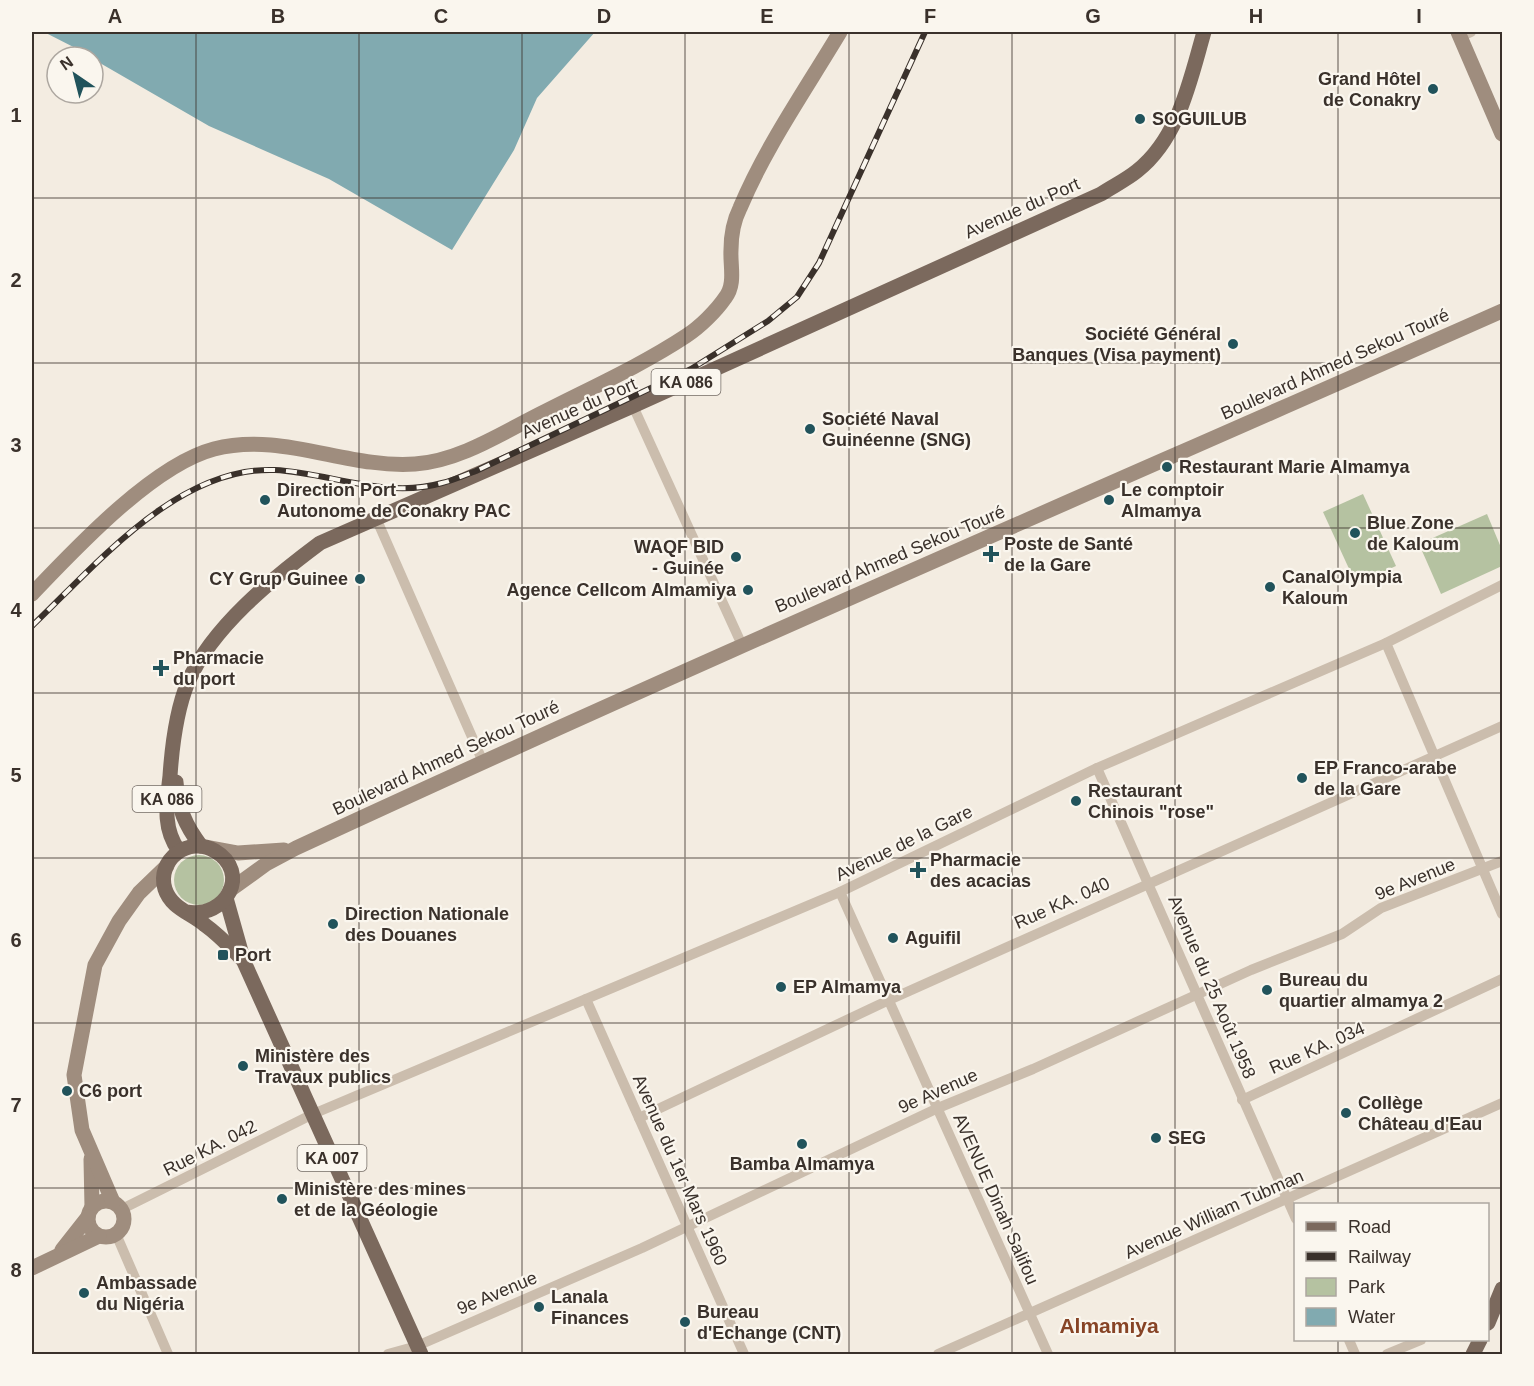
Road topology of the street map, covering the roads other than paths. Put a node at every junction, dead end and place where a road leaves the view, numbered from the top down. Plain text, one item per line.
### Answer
1 (840, 32) edge
2 (1204, 32) edge
3 (1463, 33) edge
4 (1503, 134) edge
5 (1503, 311) edge
6 (633, 406) junction
7 (376, 518) junction
8 (1503, 585) edge
9 (32, 594) edge
10 (1386, 643) junction
11 (742, 645) junction
12 (1503, 726) edge
13 (173, 743) junction
14 (1437, 757) junction
15 (483, 762) junction
16 (1097, 768) junction
17 (206, 847) junction
18 (296, 848) junction
19 (179, 851) junction
20 (1503, 861) edge
21 (167, 866) junction
22 (1483, 870) junction
23 (1149, 882) junction
24 (840, 892) junction
25 (140, 893) junction
26 (228, 894) junction
27 (168, 896) junction
28 (186, 912) junction
29 (1503, 914) edge
30 (244, 962) junction
31 (1503, 979) edge
32 (1197, 996) junction
33 (586, 999) junction
34 (889, 1000) junction
35 (1242, 1100) junction
36 (1503, 1103) edge
37 (938, 1108) junction
38 (313, 1114) junction
39 (639, 1118) junction
40 (91, 1155) junction
41 (1287, 1200) junction
42 (118, 1205) junction
43 (90, 1212) junction
44 (1294, 1215) edge
45 (687, 1227) junction
46 (116, 1234) junction
47 (99, 1236) junction
48 (55, 1257) junction
49 (32, 1268) edge
50 (1503, 1289) edge
51 (1495, 1307) edge
52 (1029, 1314) junction
53 (1419, 1341) edge
54 (419, 1350) edge
55 (168, 1354) edge
56 (388, 1354) edge
57 (744, 1354) edge
58 (938, 1354) edge
59 (1048, 1354) edge
60 (1387, 1354) edge

1 - 9 street
2 - 6 main road, Avenue du Port / KA 086
3 - 4 street
5 - 11 street, Boulevard Ahmed Sekou Touré
6 - 7 main road, Avenue du Port / KA 086
6 - 11 street
7 - 13 main road, Avenue du Port / KA 086
7 - 15 street
8 - 10 street, Avenue de la Gare
10 - 14 street
10 - 16 street, Avenue de la Gare
11 - 15 street, Boulevard Ahmed Sekou Touré
12 - 14 street, Rue KA. 040
13 - 17 main road, Avenue du Port / KA 086
13 - 19 main road, Avenue du Port / KA 086
14 - 22 street
14 - 23 street, Rue KA. 040
15 - 18 street, Boulevard Ahmed Sekou Touré
16 - 23 street, Avenue du 25 Août 1958
16 - 24 street, Avenue de la Gare
17 - 18 street, Boulevard Ahmed Sekou Touré
17 - 19 main road
17 - 26 main road
18 - 26 street, Boulevard Ahmed Sekou Touré
19 - 21 main road
20 - 22 street, 9e Avenue
21 - 25 street
21 - 27 main road
22 - 29 street
22 - 32 street, 9e Avenue
23 - 32 street, Avenue du 25 Août 1958
23 - 34 street, Rue KA. 040
24 - 33 street, Avenue de la Gare
24 - 34 street, AVENUE Dinah Salifou
25 - 27 street
25 - 40 street
26 - 28 main road
26 - 30 main road, KA 007
27 - 28 main road
28 - 30 main road, KA 007
30 - 38 main road, KA 007
31 - 35 street, Rue KA. 034
32 - 35 street, Avenue du 25 Août 1958
32 - 37 street, 9e Avenue
33 - 38 street, Avenue de la Gare
33 - 39 street, Avenue du 1er Mars 1960
34 - 37 street, AVENUE Dinah Salifou
34 - 39 street, Rue KA. 040
35 - 41 street, Avenue du 25 Août 1958
36 - 41 street, Avenue William Tubman
37 - 45 street, 9e Avenue
37 - 52 street, AVENUE Dinah Salifou
38 - 42 street, Rue KA. 042
38 - 54 main road, KA 007
39 - 45 street, Avenue du 1er Mars 1960
40 - 42 street
40 - 43 street
41 - 44 street, Avenue du 25 Août 1958
41 - 52 street, Avenue William Tubman
42 - 43 street
42 - 46 street
43 - 47 street
43 - 48 street
45 - 54 street, 9e Avenue
45 - 57 street, Avenue du 1er Mars 1960
46 - 47 street
46 - 55 street
47 - 48 street
48 - 49 street
50 - 51 main road
52 - 58 street, Avenue William Tubman
52 - 59 street, AVENUE Dinah Salifou
53 - 60 street
54 - 56 street, 9e Avenue

